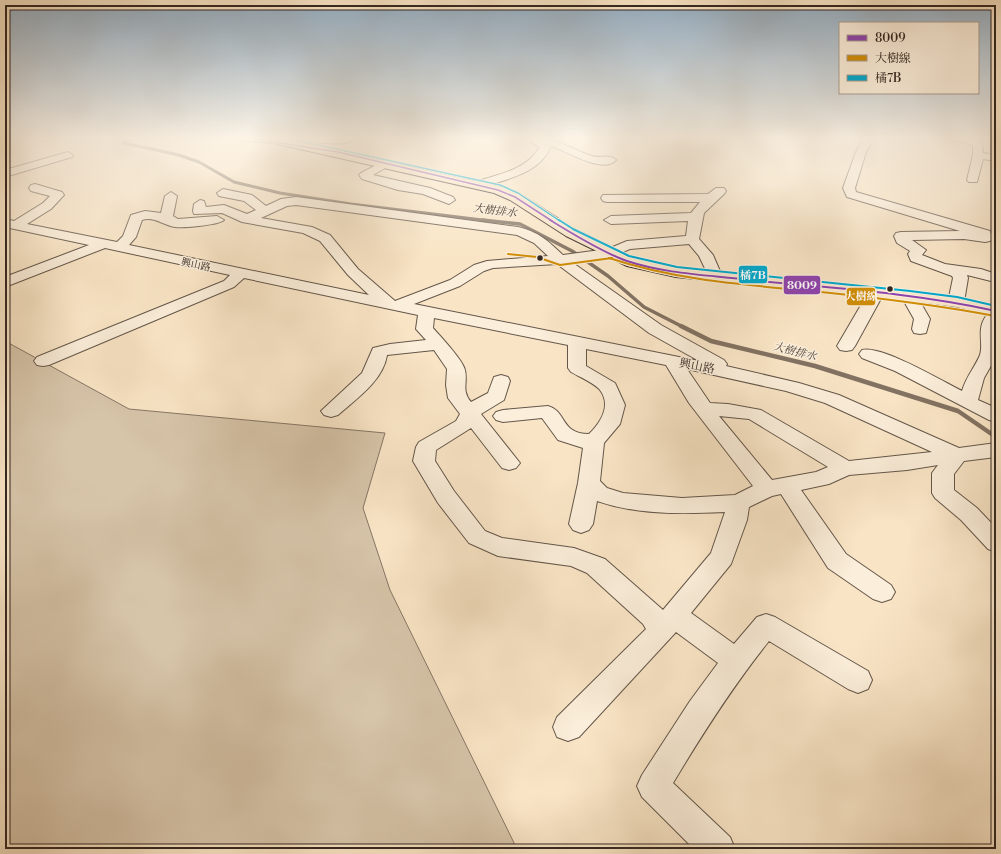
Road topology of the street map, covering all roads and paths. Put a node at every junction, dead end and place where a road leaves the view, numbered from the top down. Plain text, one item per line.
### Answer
1 (366, 177) edge
2 (447, 177) edge
3 (503, 177) edge
4 (853, 177) edge
5 (974, 177) edge
6 (973, 180) dead end
7 (479, 184) junction
8 (35, 188) dead end
9 (222, 193) dead end
10 (171, 196) dead end
11 (607, 198) dead end
12 (449, 200) dead end
13 (200, 204) dead end
14 (265, 211) junction
15 (245, 217) junction
16 (695, 217) junction
17 (166, 218) junction
18 (611, 220) dead end
19 (10, 224) edge
20 (471, 224) junction
21 (456, 233) dead end
22 (692, 239) junction
23 (111, 246) junction
24 (509, 249) dead end
25 (611, 253) junction
26 (560, 260) junction
27 (946, 268) junction
28 (242, 274) junction
29 (715, 276) junction
30 (991, 277) dead end
31 (5, 282) edge
32 (876, 293) junction
33 (909, 296) junction
34 (956, 302) junction
35 (393, 304) junction
36 (996, 311) edge
37 (427, 312) junction
38 (996, 318) edge
39 (920, 329) dead end
40 (576, 342) junction
41 (439, 344) junction
42 (846, 346) dead end
43 (868, 354) dead end
44 (993, 355) edge
45 (43, 361) dead end
46 (673, 361) junction
47 (734, 373) junction
48 (501, 381) dead end
49 (968, 402) junction
50 (705, 409) junction
51 (331, 411) dead end
52 (471, 412) junction
53 (503, 416) dead end
54 (996, 416) edge
55 (594, 441) junction
56 (996, 450) edge
57 (957, 455) junction
58 (509, 462) dead end
59 (846, 468) junction
60 (589, 483) junction
61 (777, 487) junction
62 (738, 503) junction
63 (581, 524) dead end
64 (996, 543) edge
65 (882, 592) dead end
66 (669, 623) junction
67 (736, 661) junction
68 (858, 680) dead end
69 (568, 727) dead end
70 (718, 849) edge

1 - 12 street
2 - 7 main road
3 - 7 street
4 - 27 street
5 - 6 street
7 - 25 main road
8 - 19 street
9 - 14 street
10 - 17 street
11 - 16 street
13 - 15 street, 興山路
14 - 15 street
14 - 20 street
15 - 17 street
15 - 35 street, 興山路
16 - 18 street
16 - 22 street
17 - 23 street
19 - 23 street, 興山路
20 - 21 street
20 - 26 street
22 - 25 street
22 - 29 street
23 - 28 street, 興山路
23 - 31 street
24 - 26 street
25 - 26 street
25 - 29 main road
26 - 35 street
26 - 47 street
27 - 30 street
27 - 34 street
28 - 35 street, 興山路
28 - 45 street
29 - 32 main road
32 - 33 main road
32 - 42 street
33 - 34 main road
33 - 39 street
34 - 36 main road
35 - 37 street, 興山路
37 - 40 street, 興山路
37 - 41 street
38 - 44 street
40 - 46 street, 興山路
40 - 55 street
41 - 51 street
41 - 52 street
43 - 49 street
44 - 49 street
46 - 47 street, 興山路
46 - 50 street
47 - 57 street, 興山路
48 - 52 street
49 - 54 street
50 - 59 street
50 - 61 street
52 - 58 street
52 - 66 street
53 - 55 street
55 - 60 street
56 - 57 street
57 - 59 street
57 - 64 street
59 - 61 street
60 - 62 street
60 - 63 street
61 - 62 street
61 - 65 street
62 - 66 street
66 - 67 street
66 - 69 street
67 - 68 street
67 - 70 street

